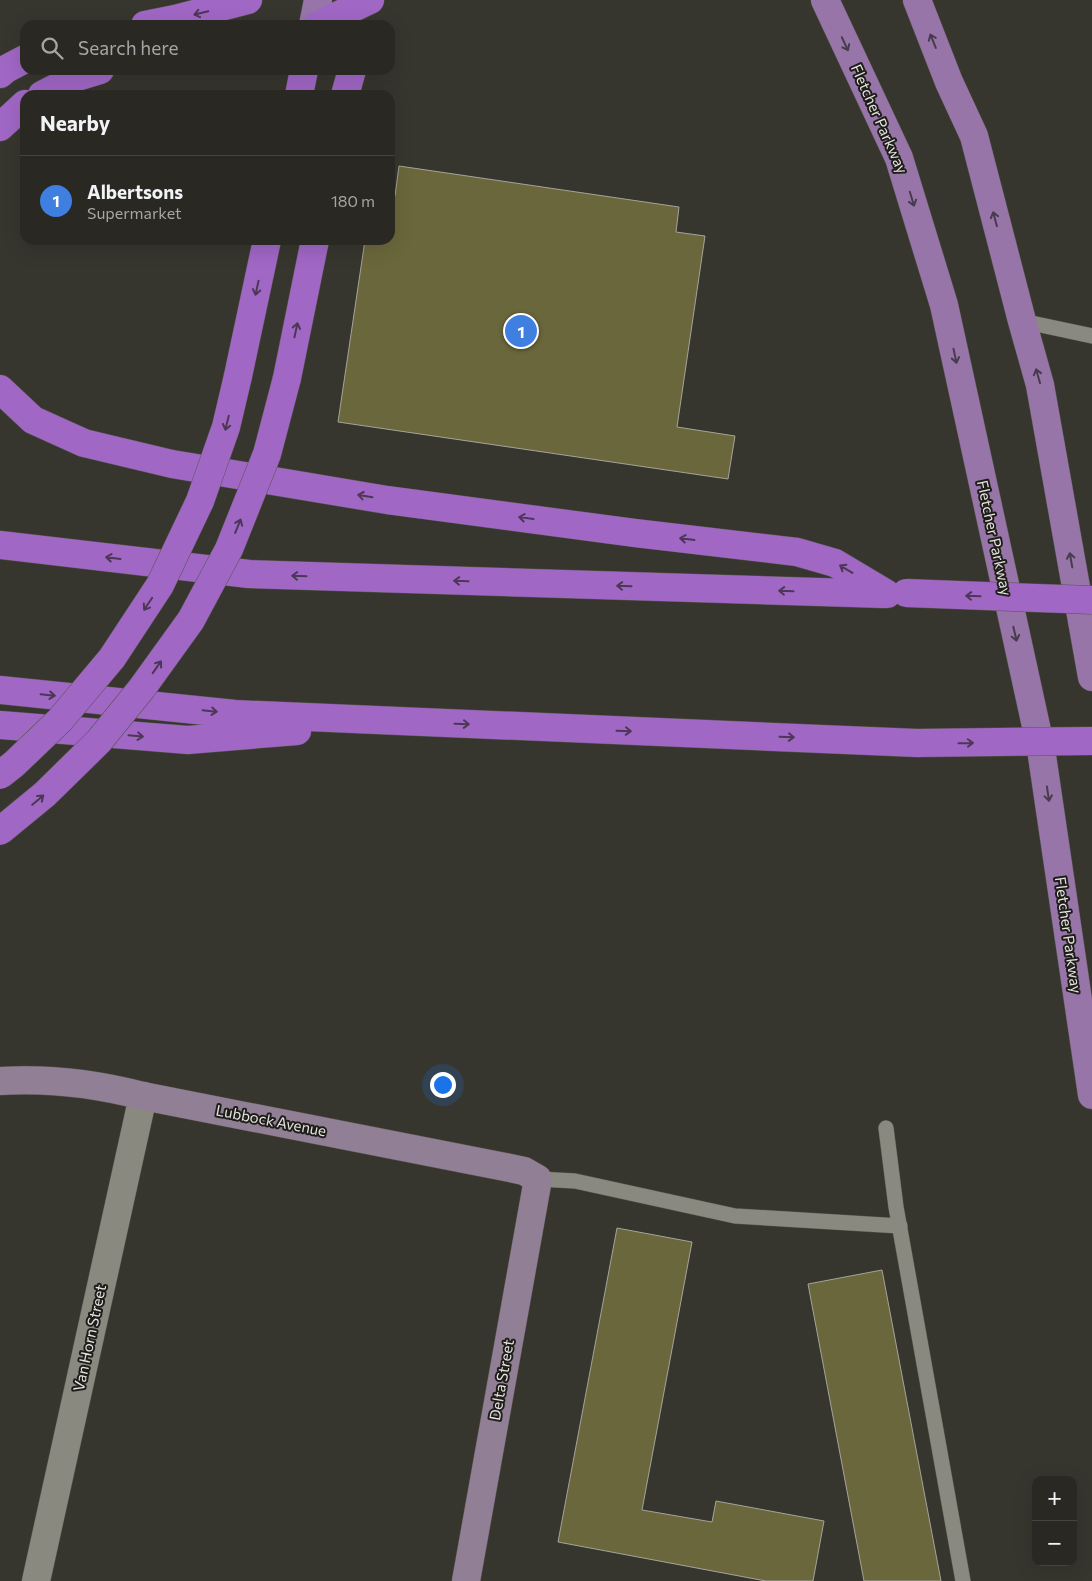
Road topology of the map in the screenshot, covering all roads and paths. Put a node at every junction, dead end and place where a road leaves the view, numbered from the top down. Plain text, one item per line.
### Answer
1 (248, 0) edge
2 (318, 0) edge
3 (370, 0) edge
4 (825, 0) edge
5 (917, 0) edge
6 (171, 20) edge
7 (314, 20) edge
8 (328, 20) edge
9 (365, 20) edge
10 (20, 62) edge
11 (0, 74) edge
12 (83, 75) edge
13 (303, 75) edge
14 (351, 75) edge
15 (51, 90) edge
16 (300, 90) edge
17 (346, 90) edge
18 (20, 109) edge
19 (0, 127) edge
20 (267, 245) edge
21 (314, 245) edge
22 (1022, 321) junction
23 (1092, 336) edge
24 (0, 389) edge
25 (0, 545) edge
26 (896, 594) junction
27 (1092, 600) edge
28 (1092, 677) edge
29 (0, 690) edge
30 (413, 722) junction
31 (0, 725) edge
32 (1092, 741) edge
33 (0, 775) edge
34 (0, 831) edge
35 (0, 1080) edge
36 (1092, 1095) edge
37 (143, 1096) junction
38 (886, 1128) dead end
39 (538, 1179) junction
40 (900, 1226) junction
41 (36, 1581) edge
42 (466, 1581) edge
43 (963, 1581) edge

1 -> 6 highway
2 - 7 main road
3 - 8 highway
3 - 9 highway
4 -> 36 main road, Fletcher Parkway
22 -> 5 main road
10 - 11 highway
12 - 15 highway
13 - 16 highway
14 - 17 highway
18 - 19 highway
20 -> 33 highway, bridge
34 -> 21 highway, bridge
22 - 23 lane
28 -> 22 main road
26 -> 24 highway
26 -> 25 highway
27 -> 26 highway, bridge
29 -> 30 highway
31 -> 30 highway
30 -> 32 highway, bridge
35 - 37 street, Lubbock Avenue
37 - 39 street, Lubbock Avenue
37 - 41 street, Van Horn Street
38 - 40 lane
39 - 40 lane
39 - 42 street, Delta Street
40 - 43 lane

